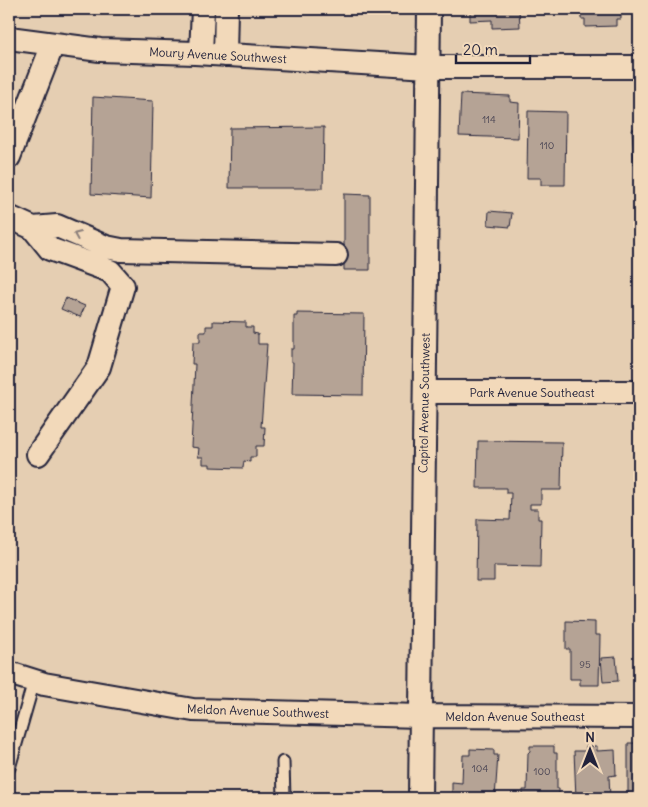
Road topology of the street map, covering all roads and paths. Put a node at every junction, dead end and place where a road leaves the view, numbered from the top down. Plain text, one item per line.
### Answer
1 (203, 9) edge
2 (226, 9) edge
3 (429, 9) edge
4 (9, 38) edge
5 (53, 44) junction
6 (201, 53) junction
7 (225, 54) junction
8 (429, 67) junction
9 (639, 67) edge
10 (9, 157) edge
11 (9, 217) edge
12 (33, 228) junction
13 (121, 250) junction
14 (336, 254) dead end
15 (110, 271) junction
16 (424, 392) junction
17 (639, 392) edge
18 (38, 454) dead end
19 (9, 673) edge
20 (34, 681) junction
21 (421, 716) junction
22 (639, 717) edge
23 (283, 762) dead end
24 (9, 768) edge
25 (284, 798) edge
26 (420, 798) edge

1 - 6 street
2 - 7 street
3 - 8 street, Capitol Avenue Southwest
4 - 5 street, Moury Avenue Southwest
5 - 6 street, Moury Avenue Southwest
5 - 10 street
6 - 7 street, Moury Avenue Southwest
7 - 8 street, Moury Avenue Southwest
8 - 9 street, Moury Avenue Southwest
8 - 16 street, Capitol Avenue Southwest
11 - 12 street
13 -> 12 street
12 - 15 street
13 - 14 street
13 - 15 street
15 - 18 street
16 - 17 street, Park Avenue Southeast
16 - 21 street, Capitol Avenue Southwest
19 - 20 street, Meldon Avenue Southwest
20 - 21 street, Meldon Avenue Southwest
20 - 24 lane
21 - 22 street, Meldon Avenue Southeast
21 - 26 street, Capitol Avenue Southwest
23 - 25 lane

